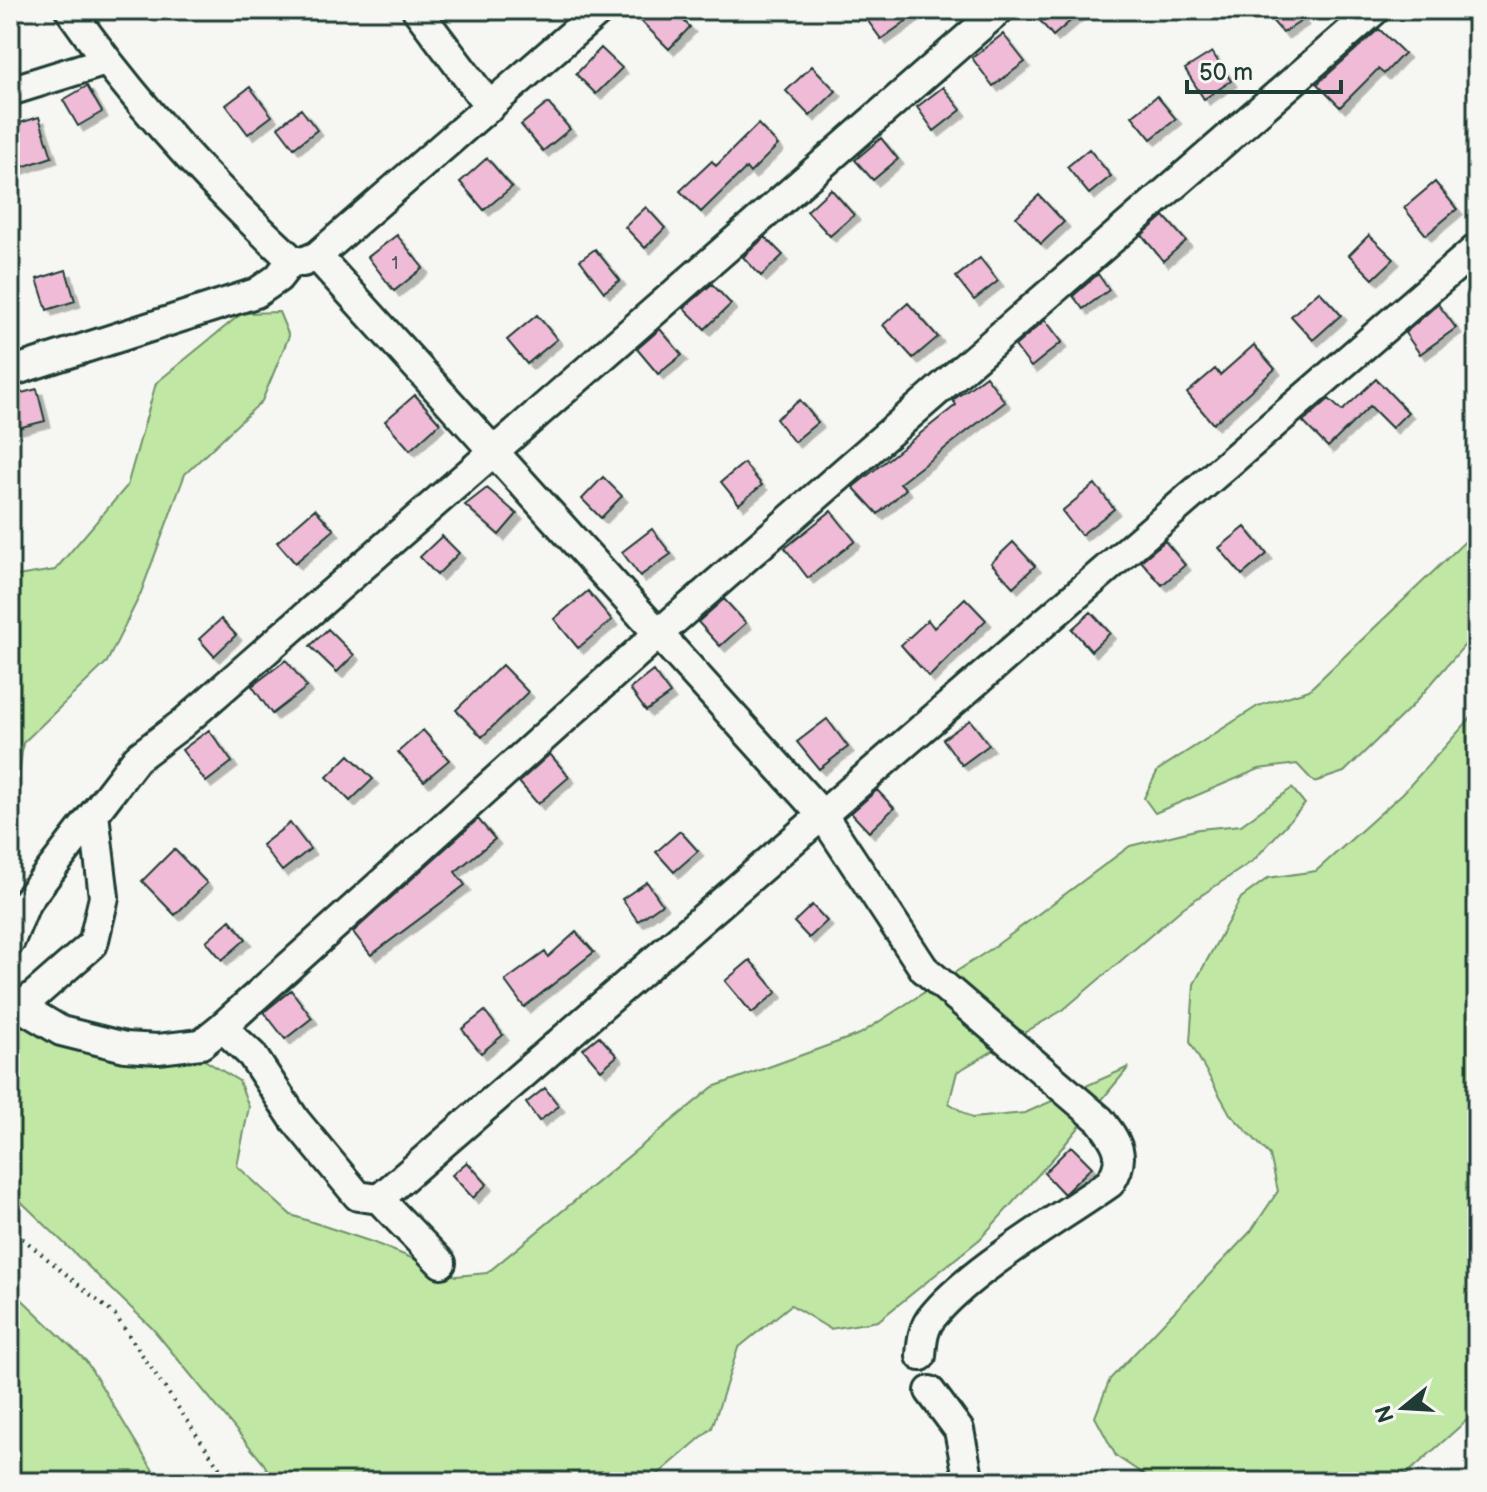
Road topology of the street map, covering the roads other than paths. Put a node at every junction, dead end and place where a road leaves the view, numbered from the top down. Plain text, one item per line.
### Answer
1 (70, 10) edge
2 (417, 10) edge
3 (600, 10) edge
4 (999, 10) edge
5 (1375, 10) edge
6 (106, 61) junction
7 (10, 91) edge
8 (490, 107) junction
9 (1477, 248) edge
10 (305, 258) junction
11 (10, 372) edge
12 (496, 451) junction
13 (657, 635) junction
14 (94, 814) junction
15 (824, 817) junction
16 (10, 941) edge
17 (16, 1009) edge
18 (222, 1027) junction
19 (379, 1199) junction
20 (441, 1263) dead end
21 (921, 1356) dead end
22 (930, 1391) dead end
23 (969, 1482) edge

1 - 6 street
2 - 8 street
3 - 8 street
4 - 12 street
5 - 13 street
6 - 7 street
6 - 10 street
8 - 10 street
9 - 15 street
10 - 11 street
10 - 12 street
12 - 13 street
12 - 14 street
13 - 15 street
13 - 18 street
14 - 16 street
14 - 17 street
15 - 19 street
15 - 21 street
17 - 18 street
18 - 19 street
19 - 20 street
22 - 23 street

